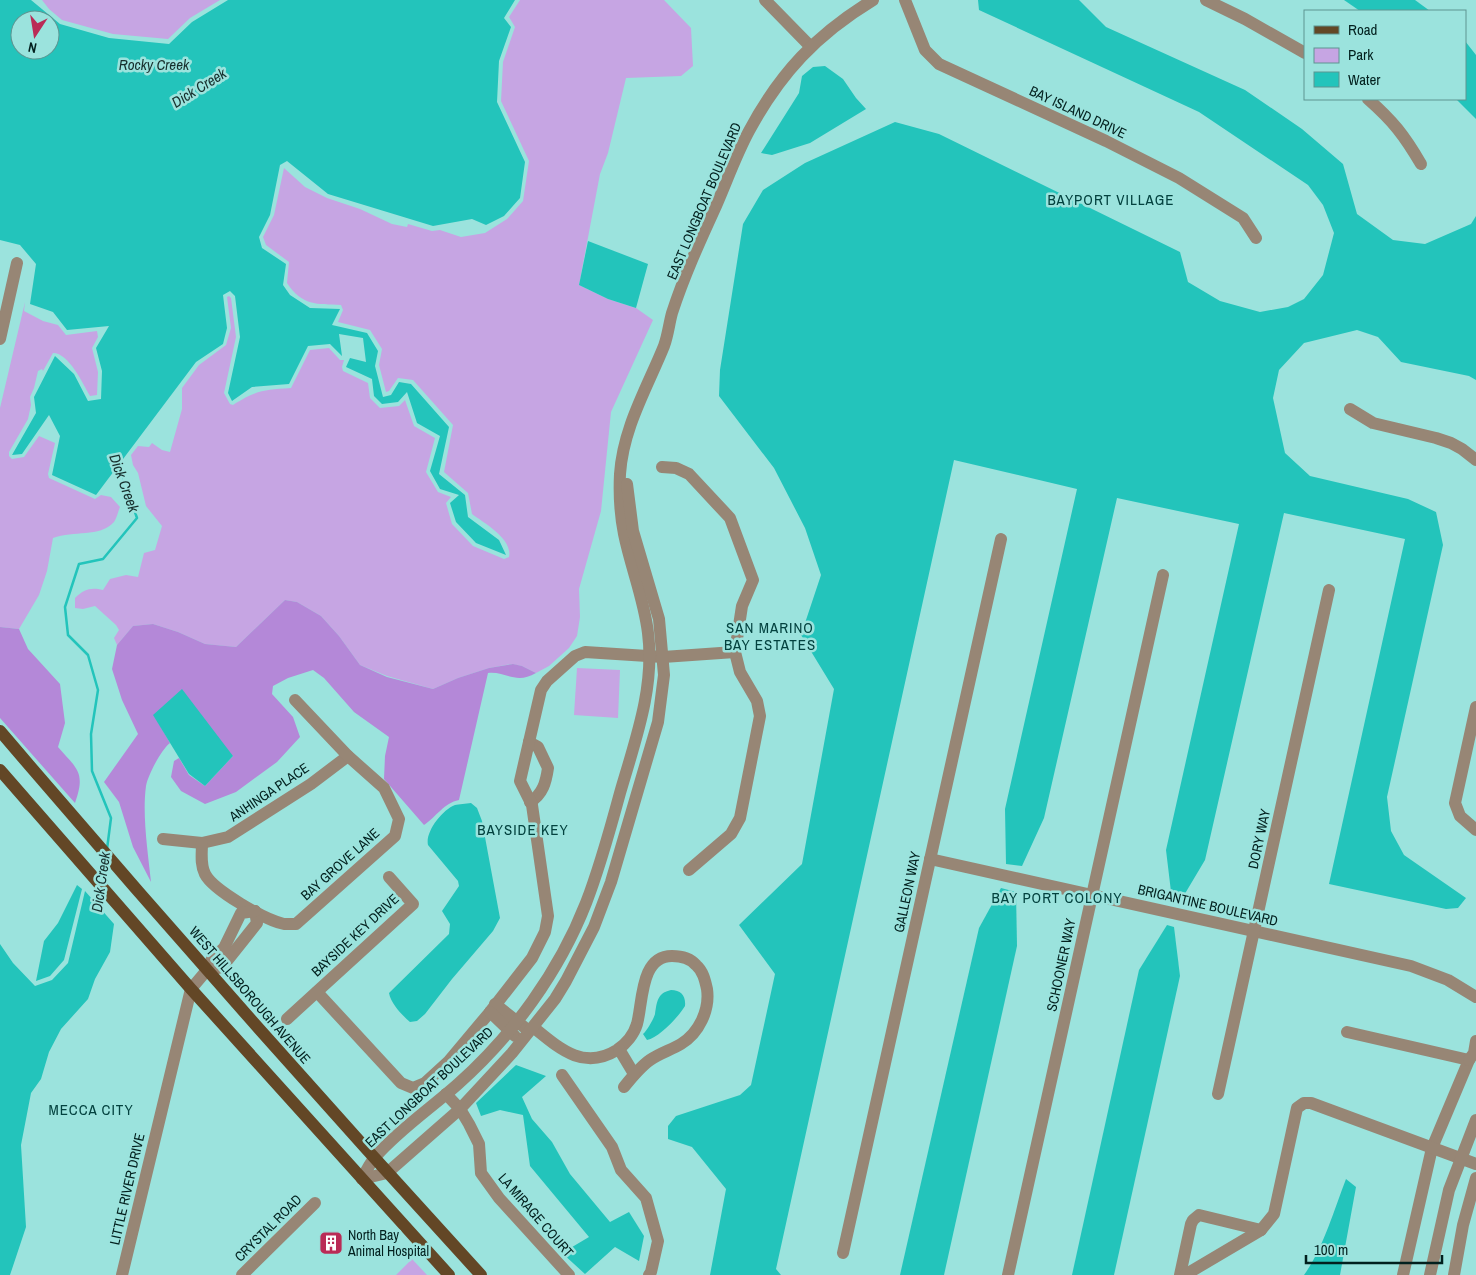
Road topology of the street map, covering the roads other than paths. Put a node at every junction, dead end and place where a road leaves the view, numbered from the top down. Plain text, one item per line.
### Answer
1 (765, 0) edge
2 (873, 0) edge
3 (905, 0) edge
4 (1206, 0) edge
5 (810, 46) junction
6 (1304, 52) edge
7 (1369, 100) edge
8 (1421, 164) dead end
9 (1256, 238) dead end
10 (16, 263) dead end
11 (0, 339) edge
12 (1350, 408) dead end
13 (1476, 460) edge
14 (662, 467) dead end
15 (1001, 539) dead end
16 (1163, 575) dead end
17 (1329, 590) dead end
18 (735, 652) junction
19 (656, 656) junction
20 (295, 700) dead end
21 (1476, 707) edge
22 (0, 731) edge
23 (529, 742) junction
24 (348, 756) junction
25 (0, 770) edge
26 (530, 802) junction
27 (1476, 830) edge
28 (163, 839) dead end
29 (202, 843) junction
30 (930, 859) junction
31 (688, 870) dead end
32 (389, 877) dead end
33 (1092, 895) junction
34 (255, 911) junction
35 (235, 924) junction
36 (1254, 931) junction
37 (248, 934) junction
38 (208, 970) junction
39 (191, 989) junction
40 (317, 992) junction
41 (1476, 997) edge
42 (492, 1008) junction
43 (288, 1019) dead end
44 (514, 1026) junction
45 (1346, 1032) dead end
46 (528, 1033) junction
47 (1476, 1041) edge
48 (619, 1049) junction
49 (1469, 1060) junction
50 (634, 1074) junction
51 (562, 1075) dead end
52 (624, 1087) dead end
53 (446, 1094) junction
54 (1218, 1094) dead end
55 (460, 1110) junction
56 (1476, 1120) edge
57 (1432, 1148) junction
58 (374, 1158) junction
59 (1460, 1159) junction
60 (1476, 1164) edge
61 (387, 1173) junction
62 (1476, 1178) edge
63 (362, 1179) junction
64 (315, 1203) dead end
65 (1261, 1230) junction
66 (843, 1253) dead end
67 (122, 1275) edge
68 (242, 1275) edge
69 (449, 1275) edge
70 (480, 1275) edge
71 (569, 1275) edge
72 (649, 1275) edge
73 (1008, 1275) edge
74 (1180, 1275) edge
75 (1185, 1275) edge
76 (1403, 1275) edge
77 (1430, 1275) edge
78 (1454, 1275) edge

1 - 5 street
2 - 5 street, EAST LONGBOAT BOULEVARD
3 - 9 street, BAY ISLAND DRIVE
4 - 6 street
5 - 19 street, EAST LONGBOAT BOULEVARD
7 - 8 street
10 - 11 street
12 - 13 street
14 - 18 street
15 - 30 street, GALLEON WAY
16 - 33 street, SCHOONER WAY
17 - 36 street, DORY WAY
18 - 19 street, BAYSIDE KEY DRIVE
18 - 31 street
19 - 23 street, BAYSIDE KEY DRIVE
19 - 44 street, EAST LONGBOAT BOULEVARD
19 - 46 street, EAST LONGBOAT BOULEVARD
20 - 24 street, BAY GROVE LANE
21 - 27 street
22 - 38 main road, WEST HILLSBOROUGH AVENUE
23 - 26 street, BAYSIDE KEY DRIVE
23 - 26 street
24 - 29 street, ANHINGA PLACE
24 - 34 street, BAY GROVE LANE
25 - 39 main road
26 - 42 street, BAYSIDE KEY DRIVE
28 - 29 street, ANHINGA PLACE
29 - 34 street
30 - 33 street, BRIGANTINE BOULEVARD
30 - 66 street, GALLEON WAY
32 - 40 street, BAYSIDE KEY DRIVE
33 - 36 street, BRIGANTINE BOULEVARD
33 - 73 street, SCHOONER WAY
34 - 35 street
34 - 37 street
35 - 37 street
35 - 38 street
36 - 41 street, BRIGANTINE BOULEVARD
36 - 54 street, DORY WAY
37 - 38 street
38 - 39 street, LITTLE RIVER DRIVE
38 - 58 main road, WEST HILLSBOROUGH AVENUE
39 - 63 main road
39 - 67 street, LITTLE RIVER DRIVE
40 - 42 street, BAYSIDE KEY DRIVE
40 - 43 street, BAYSIDE KEY DRIVE
42 - 44 street
44 - 46 street
44 - 53 street, EAST LONGBOAT BOULEVARD
45 - 49 street
46 - 48 street
46 - 55 street, EAST LONGBOAT BOULEVARD
47 - 49 street
48 - 50 street
48 - 50 street
49 - 57 street
50 - 52 street
51 - 72 street
53 - 55 street, LA MIRAGE COURT
53 - 58 street, EAST LONGBOAT BOULEVARD
55 - 61 street, EAST LONGBOAT BOULEVARD
55 - 71 street, LA MIRAGE COURT
56 - 59 street
57 - 59 street
57 - 65 street
57 - 76 street
58 - 61 main road, WEST HILLSBOROUGH AVENUE
58 - 63 street, EAST LONGBOAT BOULEVARD
59 - 60 street
59 - 77 street
61 - 63 street, EAST LONGBOAT BOULEVARD
61 - 70 main road, WEST HILLSBOROUGH AVENUE
62 - 78 street
63 - 69 main road
64 - 68 street, CRYSTAL ROAD
65 - 74 street
65 - 75 street

